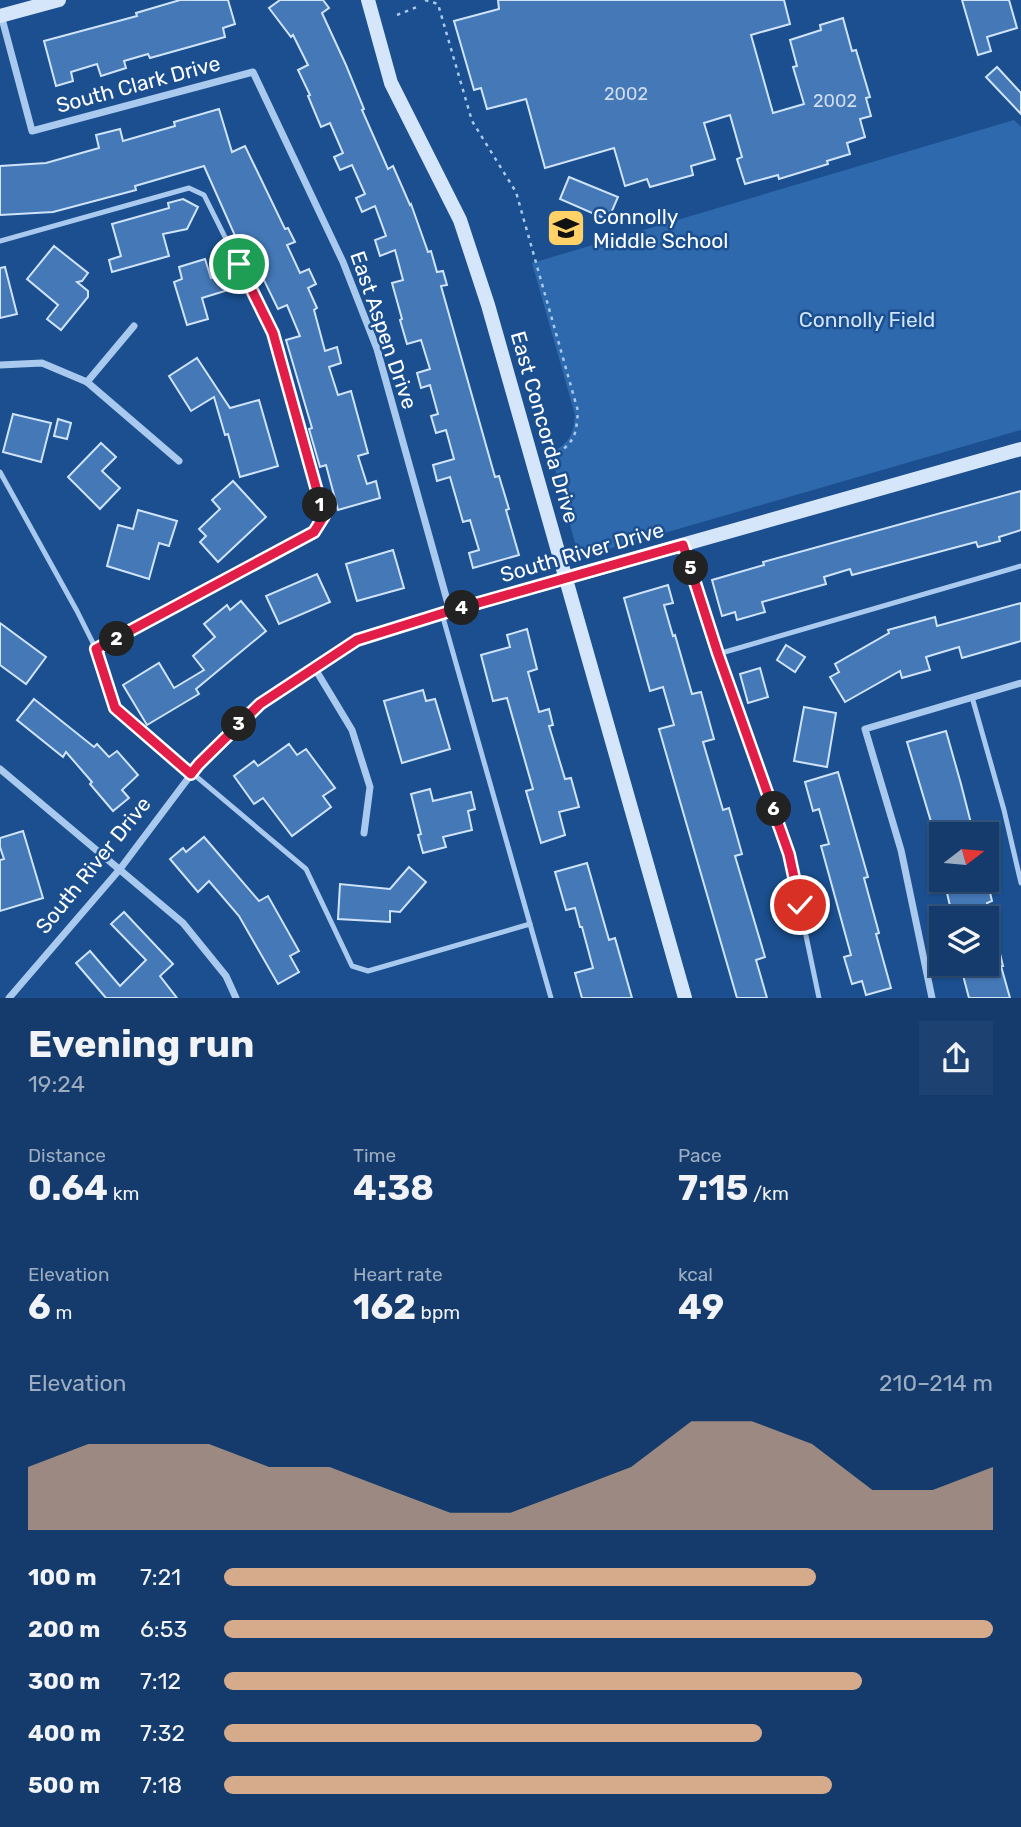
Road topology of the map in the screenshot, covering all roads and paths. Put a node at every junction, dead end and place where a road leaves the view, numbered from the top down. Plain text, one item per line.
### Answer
1 (58, 0) edge
2 (368, 0) edge
3 (425, 0) edge
4 (417, 7) dead end
5 (0, 14) edge
6 (397, 15) dead end
7 (253, 72) joint
8 (0, 241) edge
9 (134, 326) dead end
10 (0, 365) edge
11 (87, 382) junction
12 (1021, 449) edge
13 (557, 454) dead end
14 (180, 461) dead end
15 (0, 472) edge
16 (683, 545) junction
17 (1021, 566) edge
18 (565, 578) junction
19 (446, 612) junction
20 (96, 649) junction
21 (718, 654) junction
22 (314, 667) junction
23 (1021, 683) edge
24 (972, 698) junction
25 (0, 769) edge
26 (191, 774) junction
27 (364, 833) dead end
28 (120, 869) junction
29 (1021, 883) edge
30 (530, 924) junction
31 (9, 998) edge
32 (236, 998) edge
33 (551, 998) edge
34 (685, 998) edge
35 (819, 998) edge
36 (932, 998) edge

1 - 5 street
2 - 18 street, East Concorda Drive
3 - 13 path
4 - 6 path
5 - 7 street, South Clark Drive
7 - 19 street, East Aspen Drive
8 - 20 lane
9 - 11 street
10 - 11 street
11 - 14 street
12 - 16 street, South River Drive
15 - 20 lane
16 - 18 street, South River Drive
16 - 21 lane
17 - 21 lane
18 - 19 street, South River Drive
18 - 34 street, East Concorda Drive
19 - 22 street, South River Drive
19 - 30 lane
20 - 26 lane
21 - 35 lane
22 - 26 street, South River Drive
22 - 27 street
23 - 24 street
24 - 29 lane
24 - 36 street
25 - 28 street
26 - 28 street, South River Drive
26 - 30 lane
28 - 31 street, South River Drive
28 - 32 street
30 - 33 lane

